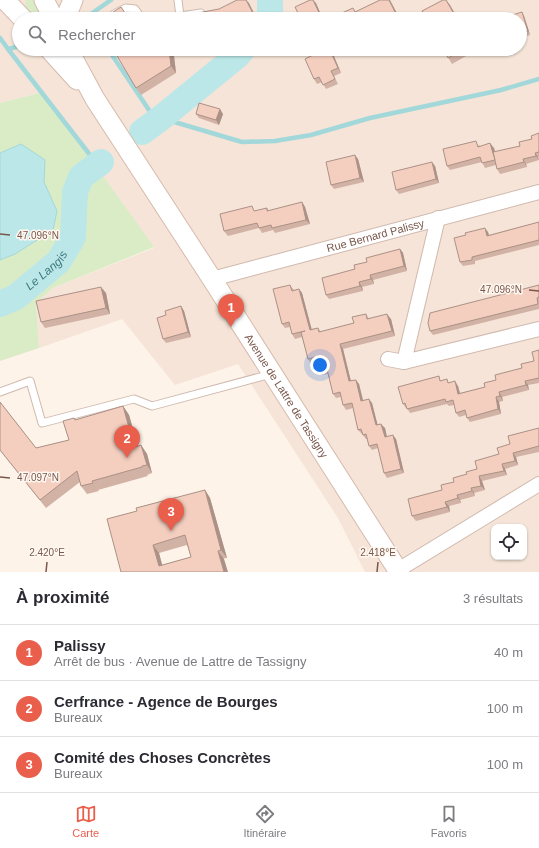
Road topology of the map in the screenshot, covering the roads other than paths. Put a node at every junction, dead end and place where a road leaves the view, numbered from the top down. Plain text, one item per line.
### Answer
1 (44, 0) edge
2 (73, 0) edge
3 (178, 0) edge
4 (50, 12) edge
5 (68, 12) edge
6 (118, 12) edge
7 (137, 12) edge
8 (180, 12) edge
9 (55, 56) edge
10 (72, 56) edge
11 (95, 99) junction
12 (539, 192) edge
13 (438, 218) junction
14 (212, 279) junction
15 (539, 329) edge
16 (388, 359) dead end
17 (404, 362) junction
18 (272, 374) junction
19 (0, 392) edge
20 (539, 484) edge
21 (398, 571) edge

1 - 4 main road
2 - 5 main road
3 - 8 lane
6 - 7 lane
9 - 11 main road, Avenue de Lattre de Tassigny
10 - 11 main road, Avenue de Lattre de Tassigny
11 - 14 main road, Avenue de Lattre de Tassigny
12 - 13 street, Rue Bernard Palissy
13 - 14 street, Rue Bernard Palissy
13 - 17 street
14 - 18 main road, Avenue de Lattre de Tassigny
15 - 17 street
16 - 17 street
18 - 19 lane
18 - 21 main road, Avenue de Lattre de Tassigny
20 - 21 street

